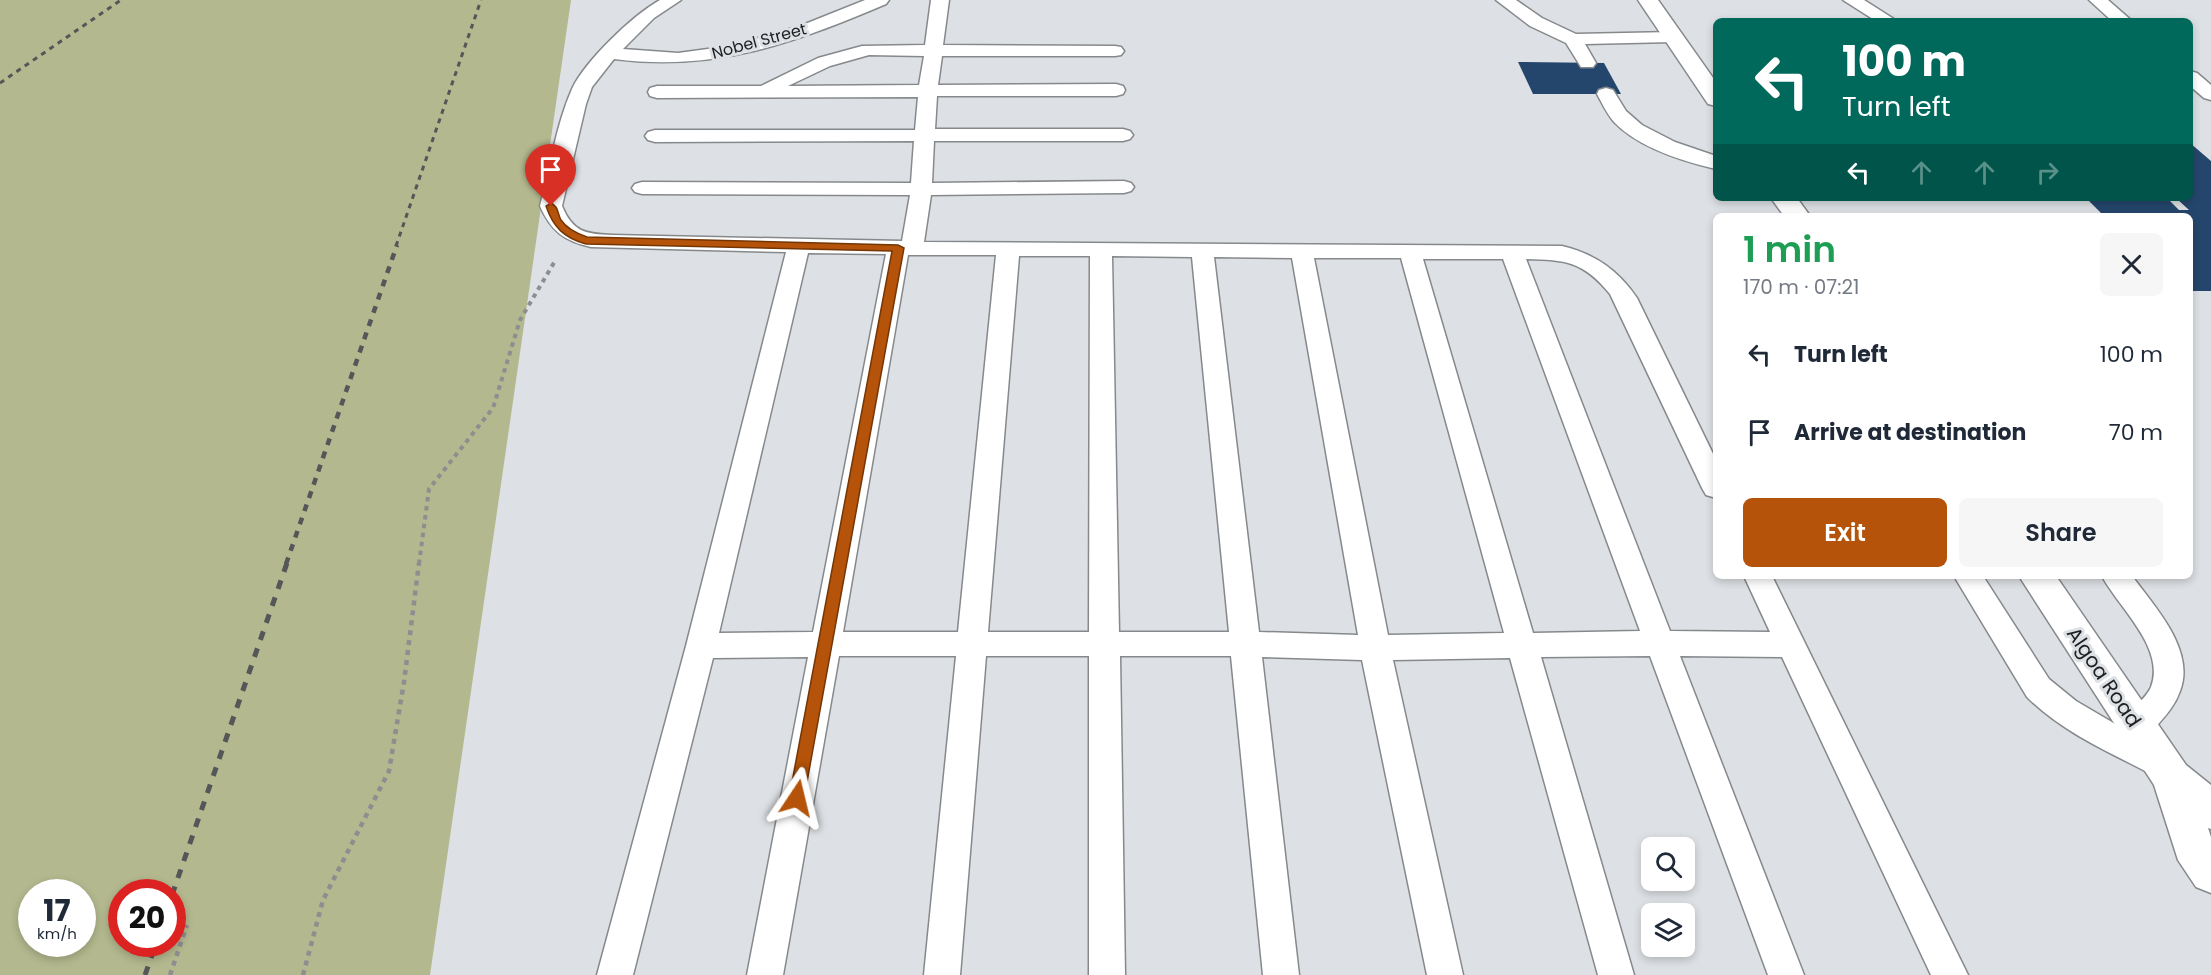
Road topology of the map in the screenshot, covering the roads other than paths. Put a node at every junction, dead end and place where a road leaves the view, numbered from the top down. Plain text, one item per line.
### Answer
1 (672, 0) edge
2 (880, 0) edge
3 (940, 0) edge
4 (1505, 0) edge
5 (1648, 0) edge
6 (1852, 0) edge
7 (2098, 0) edge
8 (1883, 18) edge
9 (2119, 18) edge
10 (1673, 37) junction
11 (1573, 39) junction
12 (934, 49) junction
13 (1115, 51) dead end
14 (609, 53) junction
15 (1587, 63) dead end
16 (2193, 79) edge
17 (763, 90) junction
18 (928, 90) junction
19 (1116, 90) dead end
20 (657, 92) dead end
21 (1606, 94) dead end
22 (2211, 94) edge
23 (1713, 95) edge
24 (1122, 135) dead end
25 (656, 136) dead end
26 (926, 137) junction
27 (1713, 162) edge
28 (1124, 187) dead end
29 (642, 188) dead end
30 (921, 189) junction
31 (799, 246) junction
32 (905, 248) junction
33 (1008, 249) junction
34 (1101, 250) junction
35 (1202, 250) junction
36 (1302, 251) junction
37 (1410, 252) junction
38 (1512, 252) junction
39 (1713, 482) edge
40 (1759, 579) edge
41 (1970, 579) edge
42 (2039, 579) edge
43 (2118, 579) edge
44 (1660, 643) junction
45 (826, 644) junction
46 (1245, 644) junction
47 (972, 645) junction
48 (1104, 645) junction
49 (1792, 645) junction
50 (701, 646) junction
51 (1522, 646) junction
52 (1375, 648) junction
53 (2137, 726) junction
54 (2167, 771) junction
55 (2211, 810) edge
56 (2211, 873) edge
57 (615, 975) edge
58 (765, 975) edge
59 (942, 975) edge
60 (1107, 975) edge
61 (1281, 975) edge
62 (1445, 975) edge
63 (1616, 975) edge
64 (1786, 975) edge
65 (1950, 975) edge

1 - 14 lane
2 - 14 lane, Nobel Street
3 - 12 lane
4 - 11 lane
5 - 10 street
6 - 8 lane
7 - 9 lane
10 - 11 lane
10 - 23 street
11 - 15 lane
12 - 13 lane
12 - 17 lane
12 - 18 lane
14 - 31 lane
16 - 22 lane
17 - 18 lane
17 - 20 lane
18 - 19 lane
18 - 26 lane
21 - 27 lane
24 - 26 lane
25 - 26 lane
26 - 30 lane
28 - 30 lane
29 - 30 lane
30 - 32 lane
31 - 32 lane
31 - 50 lane
32 - 33 lane
32 - 45 lane
33 - 34 lane
33 - 47 lane
34 - 35 lane
34 - 48 lane
35 - 36 lane
35 - 46 lane
36 - 37 lane
36 - 52 lane
37 - 38 lane
37 - 51 lane
38 - 39 lane
38 - 44 lane
40 - 49 lane
41 - 54 lane
42 - 53 street, Algoa Road
43 - 53 lane
44 - 49 lane
44 - 51 lane
44 - 64 lane
45 - 47 lane
45 - 50 lane
45 - 58 lane
46 - 48 lane
46 - 52 lane
46 - 61 lane
47 - 48 lane
47 - 59 lane
48 - 60 lane
49 - 65 lane
50 - 57 lane
51 - 52 lane
51 - 63 lane
52 - 62 lane
53 - 54 street, Algoa Road
54 - 55 street, Algoa Road
54 - 56 street, Algoa Road

